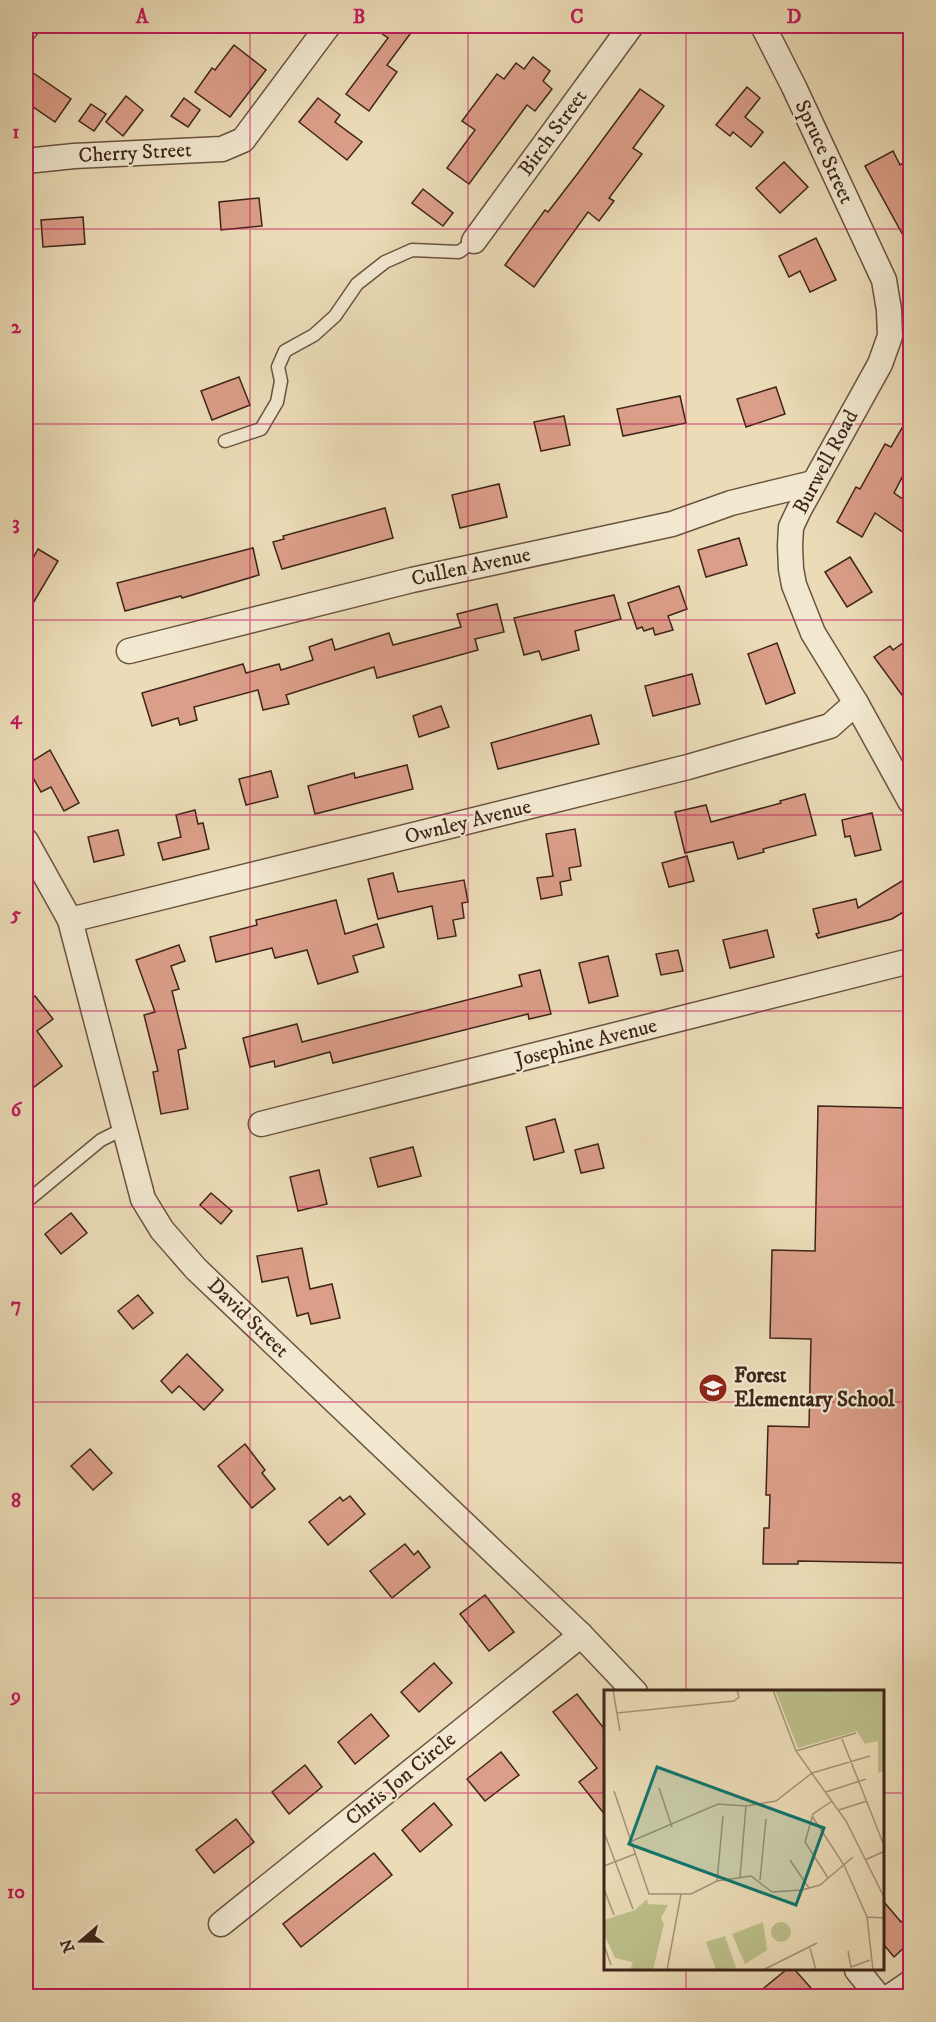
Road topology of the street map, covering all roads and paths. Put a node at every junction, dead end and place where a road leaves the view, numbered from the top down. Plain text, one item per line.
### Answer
1 (328, 26) edge
2 (631, 26) edge
3 (763, 26) edge
4 (26, 161) edge
5 (474, 241) joint
6 (884, 280) joint
7 (225, 441) dead end
8 (813, 483) junction
9 (129, 651) dead end
10 (856, 703) junction
11 (910, 801) edge
12 (26, 841) edge
13 (70, 920) junction
14 (910, 961) edge
15 (261, 1124) dead end
16 (123, 1129) junction
17 (26, 1202) edge
18 (581, 1635) junction
19 (633, 1690) edge
20 (221, 1924) dead end
21 (858, 1971) edge
22 (910, 1983) edge
23 (878, 1996) edge
24 (891, 1996) edge

1 - 4 street, Cherry Street
2 - 5 street, Birch Street
3 - 6 street, Spruce Street
5 - 7 lane
6 - 8 street, Burwell Road
8 - 9 street, Cullen Avenue
8 - 10 street, Burwell Road
10 - 11 street, Burwell Road
10 - 13 street, Ownley Avenue
12 - 13 street, David Street
13 - 16 street, David Street
14 - 15 street, Josephine Avenue
16 - 17 lane
16 - 18 street, David Street
18 - 19 street, David Street
18 - 20 street, Chris Jon Circle
21 - 23 street
22 - 24 street

